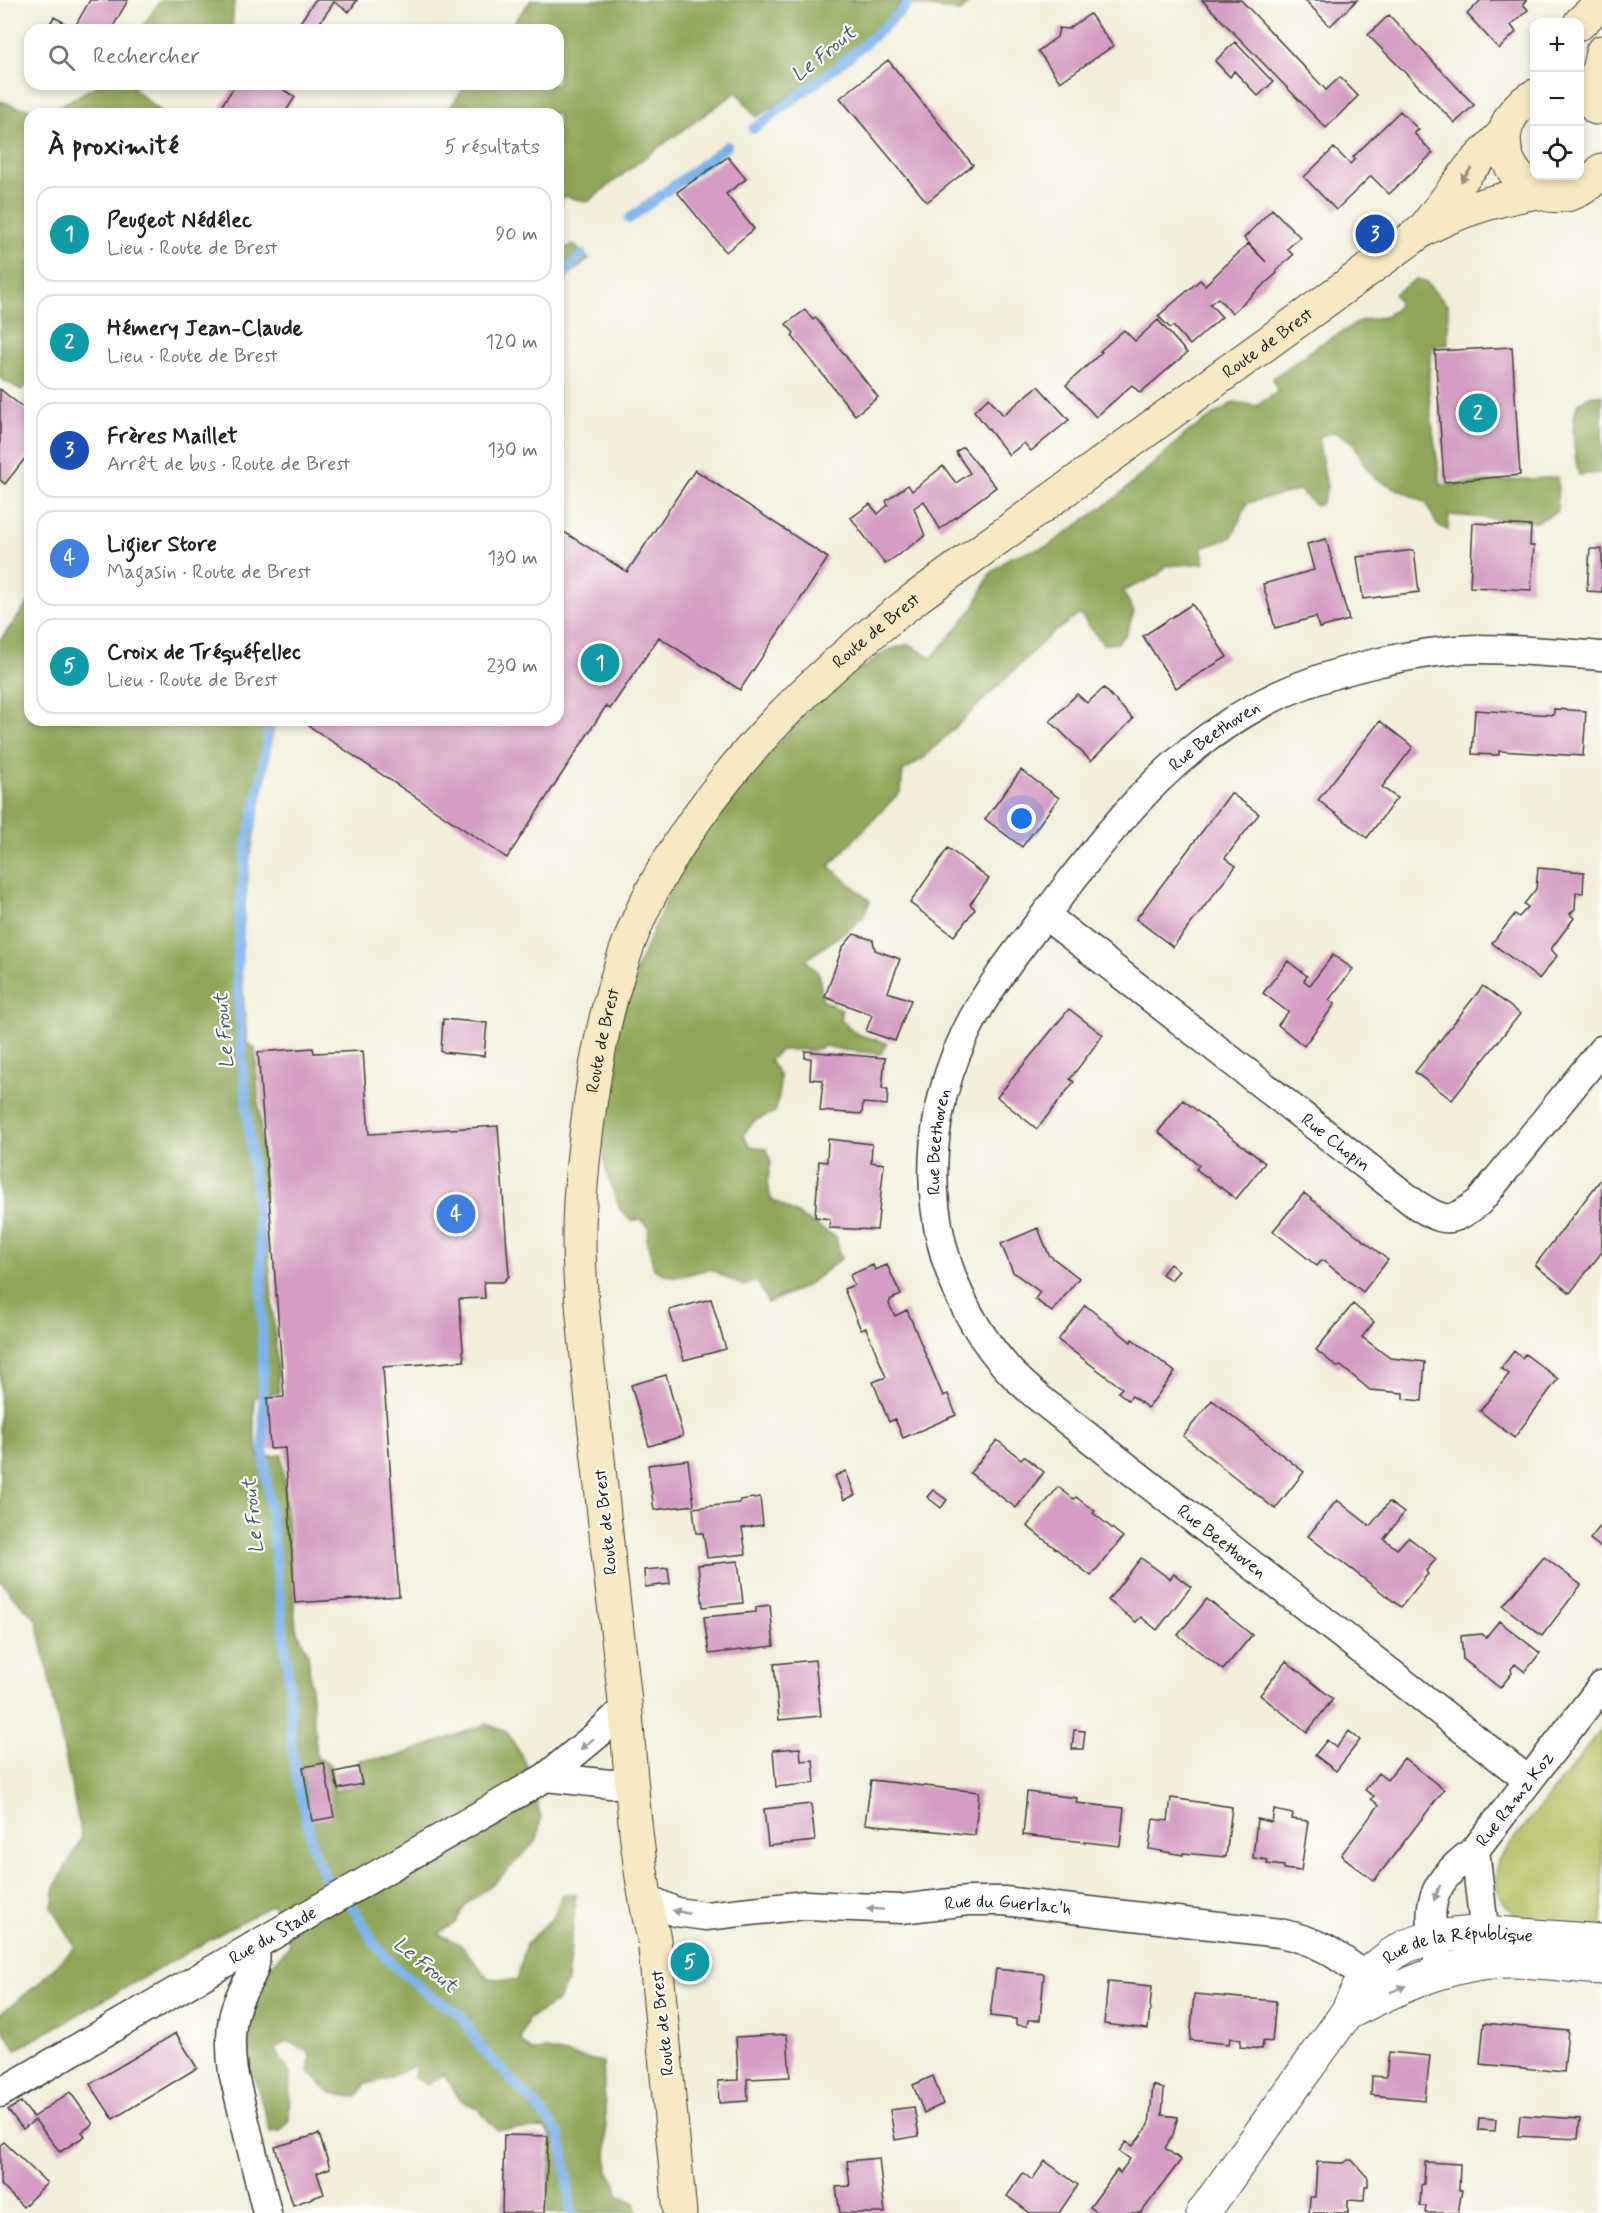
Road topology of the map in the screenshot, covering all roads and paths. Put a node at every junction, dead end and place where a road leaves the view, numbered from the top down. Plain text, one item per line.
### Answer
1 (1602, 2) edge
2 (1584, 19) edge
3 (1602, 52) edge
4 (1530, 95) edge
5 (1593, 106) edge
6 (1505, 132) junction
7 (1602, 170) edge
8 (1536, 192) junction
9 (1590, 193) edge
10 (1423, 230) junction
11 (1602, 656) edge
12 (1045, 915) junction
13 (1602, 1050) edge
14 (1602, 1686) edge
15 (625, 1708) junction
16 (546, 1778) junction
17 (1528, 1780) junction
18 (632, 1783) junction
19 (1475, 1850) junction
20 (644, 1897) junction
21 (1433, 1937) junction
22 (1602, 1941) edge
23 (254, 1946) junction
24 (1486, 1948) junction
25 (1602, 1968) edge
26 (1441, 1972) junction
27 (1365, 1976) junction
28 (1346, 2014) junction
29 (0, 2093) edge
30 (267, 2213) edge
31 (680, 2213) edge
32 (1203, 2213) edge

1 - 2 main road
3 - 5 main road
4 - 6 main road, Route de Brest
6 - 8 main road
6 -> 10 main road, Route de Brest
7 - 9 main road
8 - 9 main road, Route de Brest
8 - 10 main road, Route de Brest
10 - 15 main road, Route de Brest
11 - 12 street, Rue Beethoven
12 - 13 street, Rue Chopin
12 - 17 street, Rue Beethoven
14 - 17 street, Rue Ramz Koz
15 -> 16 street, Rue du Stade
15 - 18 main road, Route de Brest
16 - 18 street
16 - 23 street, Rue du Stade
17 - 19 street, Rue Ramz Koz
18 - 20 main road, Route de Brest
19 -> 21 street
19 - 24 street, Rue Ramz Koz
27 -> 20 street, Rue du Guerlac'h
20 - 31 main road, Route de Brest
21 - 24 street, Rue de la République
21 - 26 street
21 - 27 street, Rue de la République
22 - 24 street, Rue de la République
23 - 29 street, Rue du Stade
23 - 30 street
24 - 25 street, Rue de la République
24 - 26 street, Rue de la République
28 -> 26 street, Rue de la République
27 - 28 street, Rue de la République
28 - 32 street, Rue de la République

